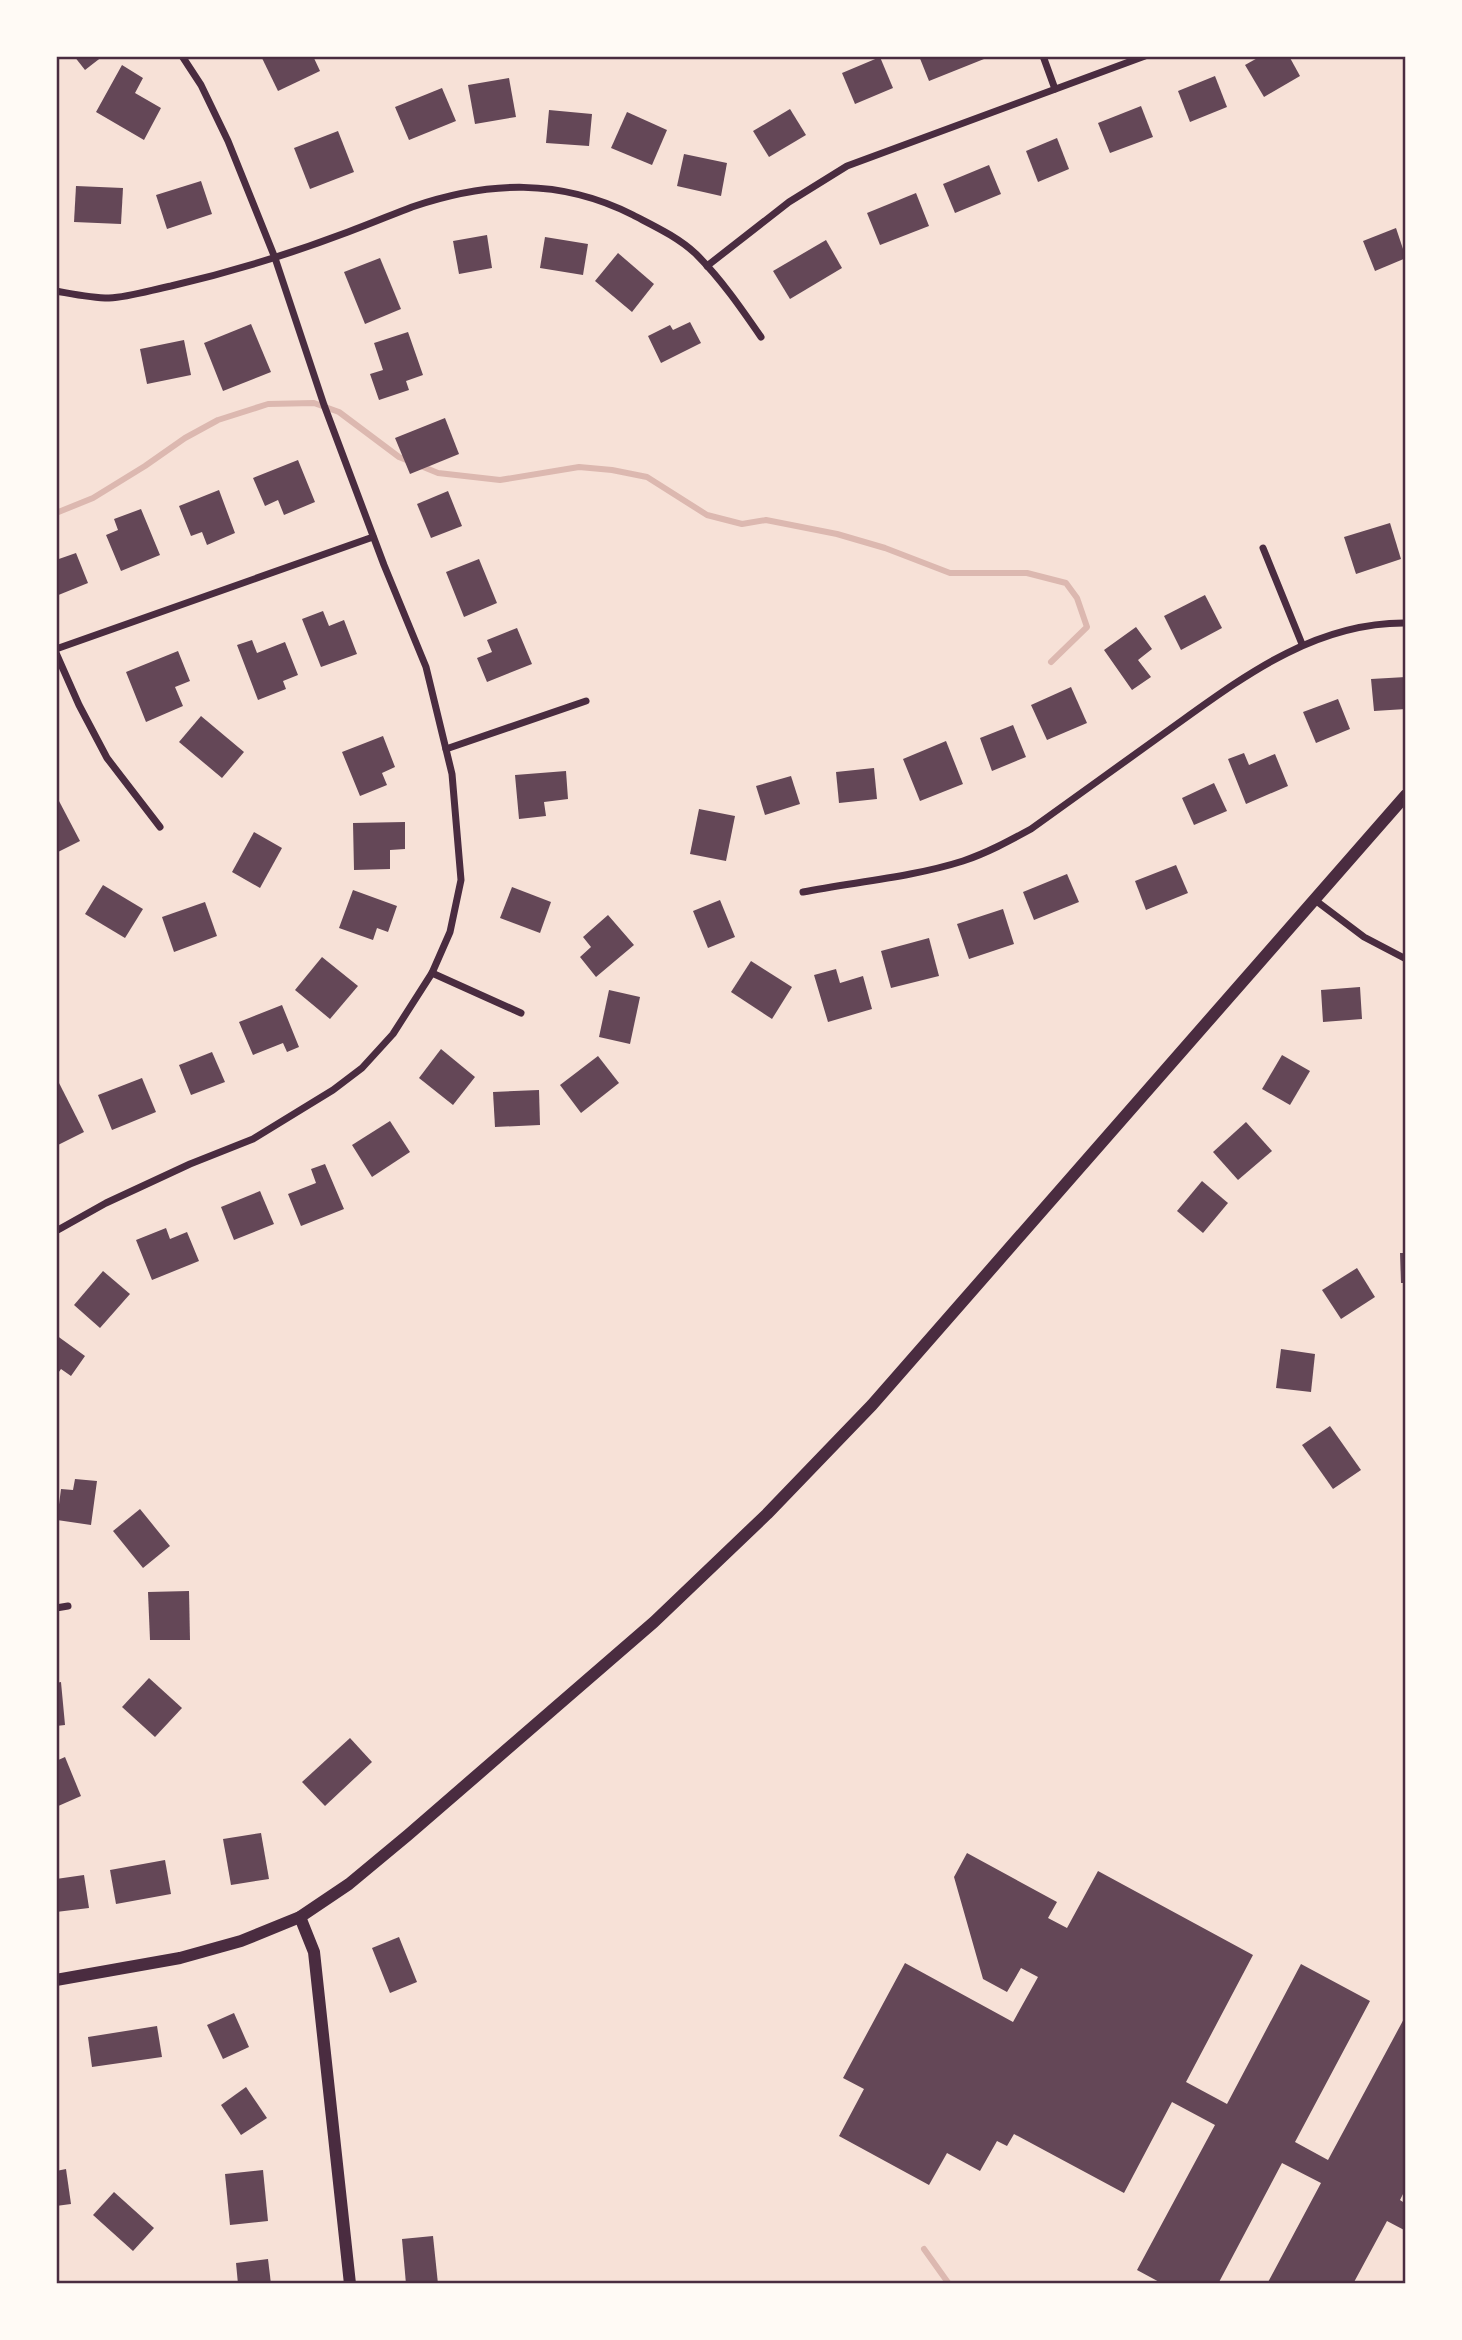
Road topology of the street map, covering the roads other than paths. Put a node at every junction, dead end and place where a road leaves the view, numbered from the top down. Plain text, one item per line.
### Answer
1 (182, 56) edge
2 (1042, 56) edge
3 (1145, 56) edge
4 (1055, 89) junction
5 (275, 258) junction
6 (707, 266) junction
7 (56, 292) edge
8 (761, 337) dead end
9 (373, 537) junction
10 (1263, 548) dead end
11 (1406, 623) edge
12 (1302, 644) junction
13 (56, 651) edge
14 (586, 701) dead end
15 (446, 748) junction
16 (1406, 795) edge
17 (160, 827) dead end
18 (803, 892) dead end
19 (1315, 900) junction
20 (1406, 959) edge
21 (432, 973) junction
22 (521, 1013) dead end
23 (56, 1231) edge
24 (68, 1606) dead end
25 (56, 1608) edge
26 (300, 1917) junction
27 (56, 1980) edge
28 (350, 2284) edge

1 - 5 street
2 - 4 street
3 - 4 street
4 - 6 street
5 - 6 street
5 - 7 street
5 - 9 street
6 - 8 street
9 - 13 street
9 - 15 street
10 - 12 street
11 - 12 street
12 - 18 street
13 - 17 street
14 - 15 street
15 - 21 street
16 - 19 street
19 - 20 street
19 - 26 street
21 - 22 street
21 - 23 street
24 - 25 street
26 - 27 street
26 - 28 street

